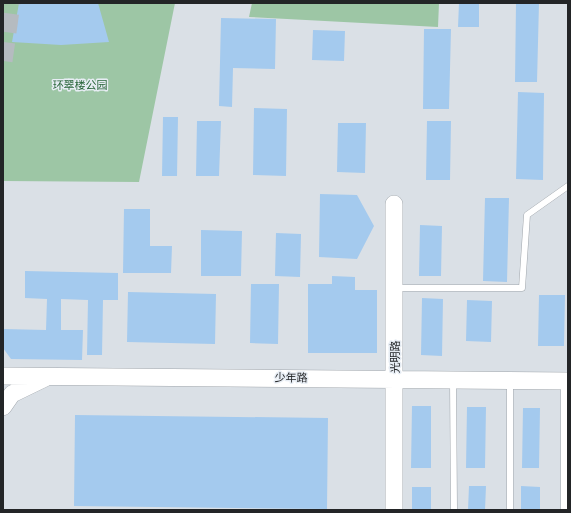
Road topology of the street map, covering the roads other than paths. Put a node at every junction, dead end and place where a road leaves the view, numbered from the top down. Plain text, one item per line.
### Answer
1 (568, 186) edge
2 (394, 204) dead end
3 (395, 288) junction
4 (7, 374) edge
5 (50, 376) junction
6 (395, 379) junction
7 (454, 380) junction
8 (510, 380) junction
9 (566, 380) edge
10 (3, 407) edge
11 (394, 510) edge
12 (454, 510) edge
13 (510, 510) edge
14 (564, 510) edge

1 - 3 lane
2 - 3 street, 光明路
3 - 6 street, 光明路
4 - 5 street, 少年路
5 - 6 street, 少年路
5 - 10 street
6 - 7 street, 少年路
6 - 11 street, 光明路
7 - 8 street, 少年路
7 - 12 lane
8 - 9 street, 少年路
8 - 13 lane
9 - 14 lane

